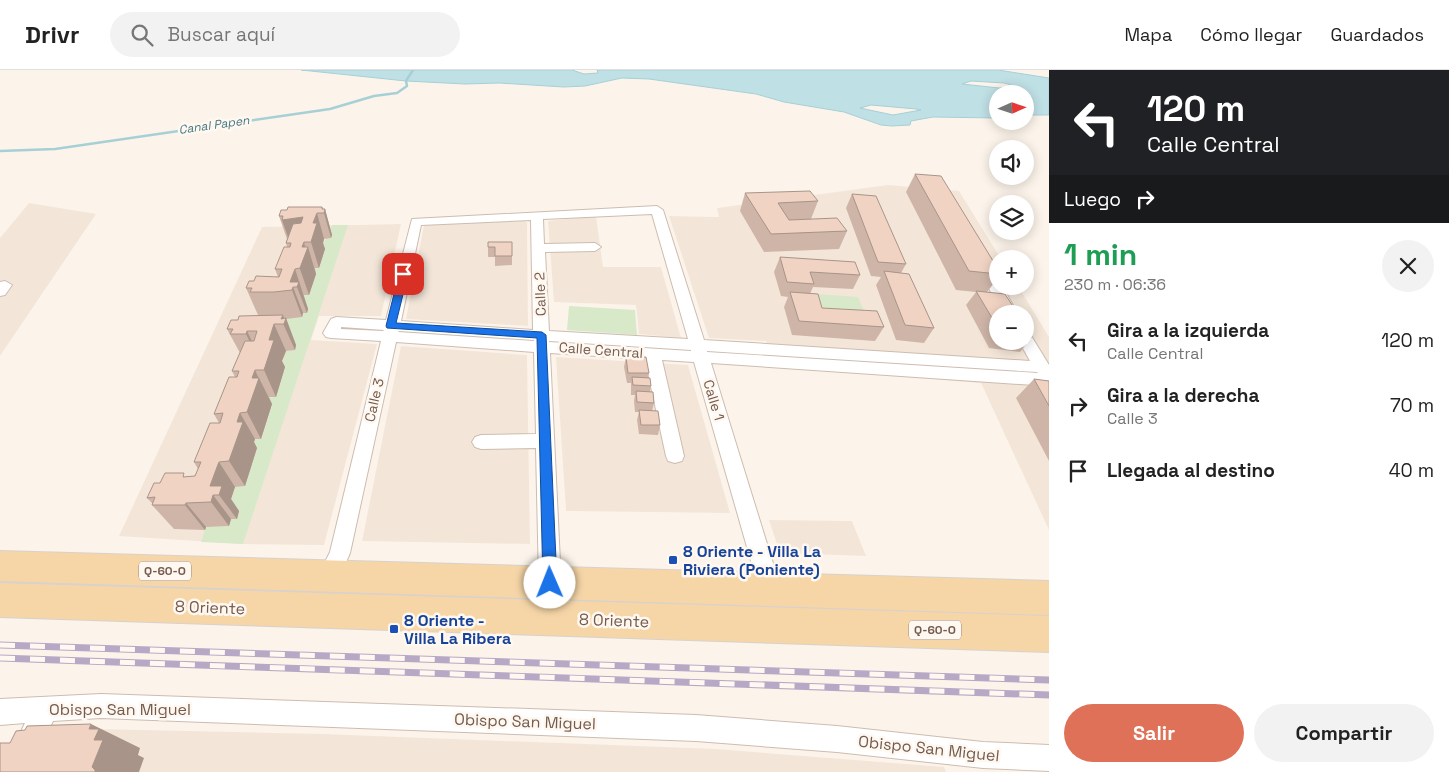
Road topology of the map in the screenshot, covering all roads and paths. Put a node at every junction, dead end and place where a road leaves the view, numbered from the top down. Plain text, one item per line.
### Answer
1 (537, 216) junction
2 (595, 247) dead end
3 (538, 248) junction
4 (976, 255) edge
5 (1006, 305) edge
6 (390, 331) junction
7 (542, 340) junction
8 (699, 350) junction
9 (1032, 350) edge
10 (652, 353) junction
11 (1047, 375) edge
12 (545, 441) junction
13 (481, 442) dead end
14 (675, 456) dead end
15 (0, 566) edge
16 (329, 576) junction
17 (550, 583) junction
18 (770, 589) junction
19 (1049, 598) edge
20 (0, 600) edge
21 (274, 609) junction
22 (821, 626) junction
23 (1049, 634) edge
24 (46, 708) junction
25 (0, 712) edge
26 (1049, 758) edge
27 (15, 772) edge

1 - 3 street, Calle 2
1 - 6 street, Calle 3
1 - 8 street, Calle 1
2 - 3 street
3 - 7 street, Calle 2
4 - 5 street
6 - 7 street, Calle Central
6 - 16 street, Calle 3
7 - 8 street, Calle Central
7 - 10 street, Calle Central
7 - 12 street, Calle 2
8 - 10 street, Calle Central
8 - 11 street, Calle Central
8 - 18 street, Calle 1
9 - 11 street
10 - 14 street
12 - 13 street
12 - 17 street, Calle 2
15 - 16 main road, Q-60-O
16 - 17 main road, Q-60-O
16 - 21 main road
17 - 18 main road, Q-60-O
18 - 19 main road, Q-60-O
18 - 22 main road
20 - 21 main road, 8 Oriente / Q-60-O
21 - 22 main road, 8 Oriente / Q-60-O
22 - 23 main road, 8 Oriente / Q-60-O
24 - 25 street, Obispo San Miguel
24 - 26 street, Obispo San Miguel
24 - 27 street

